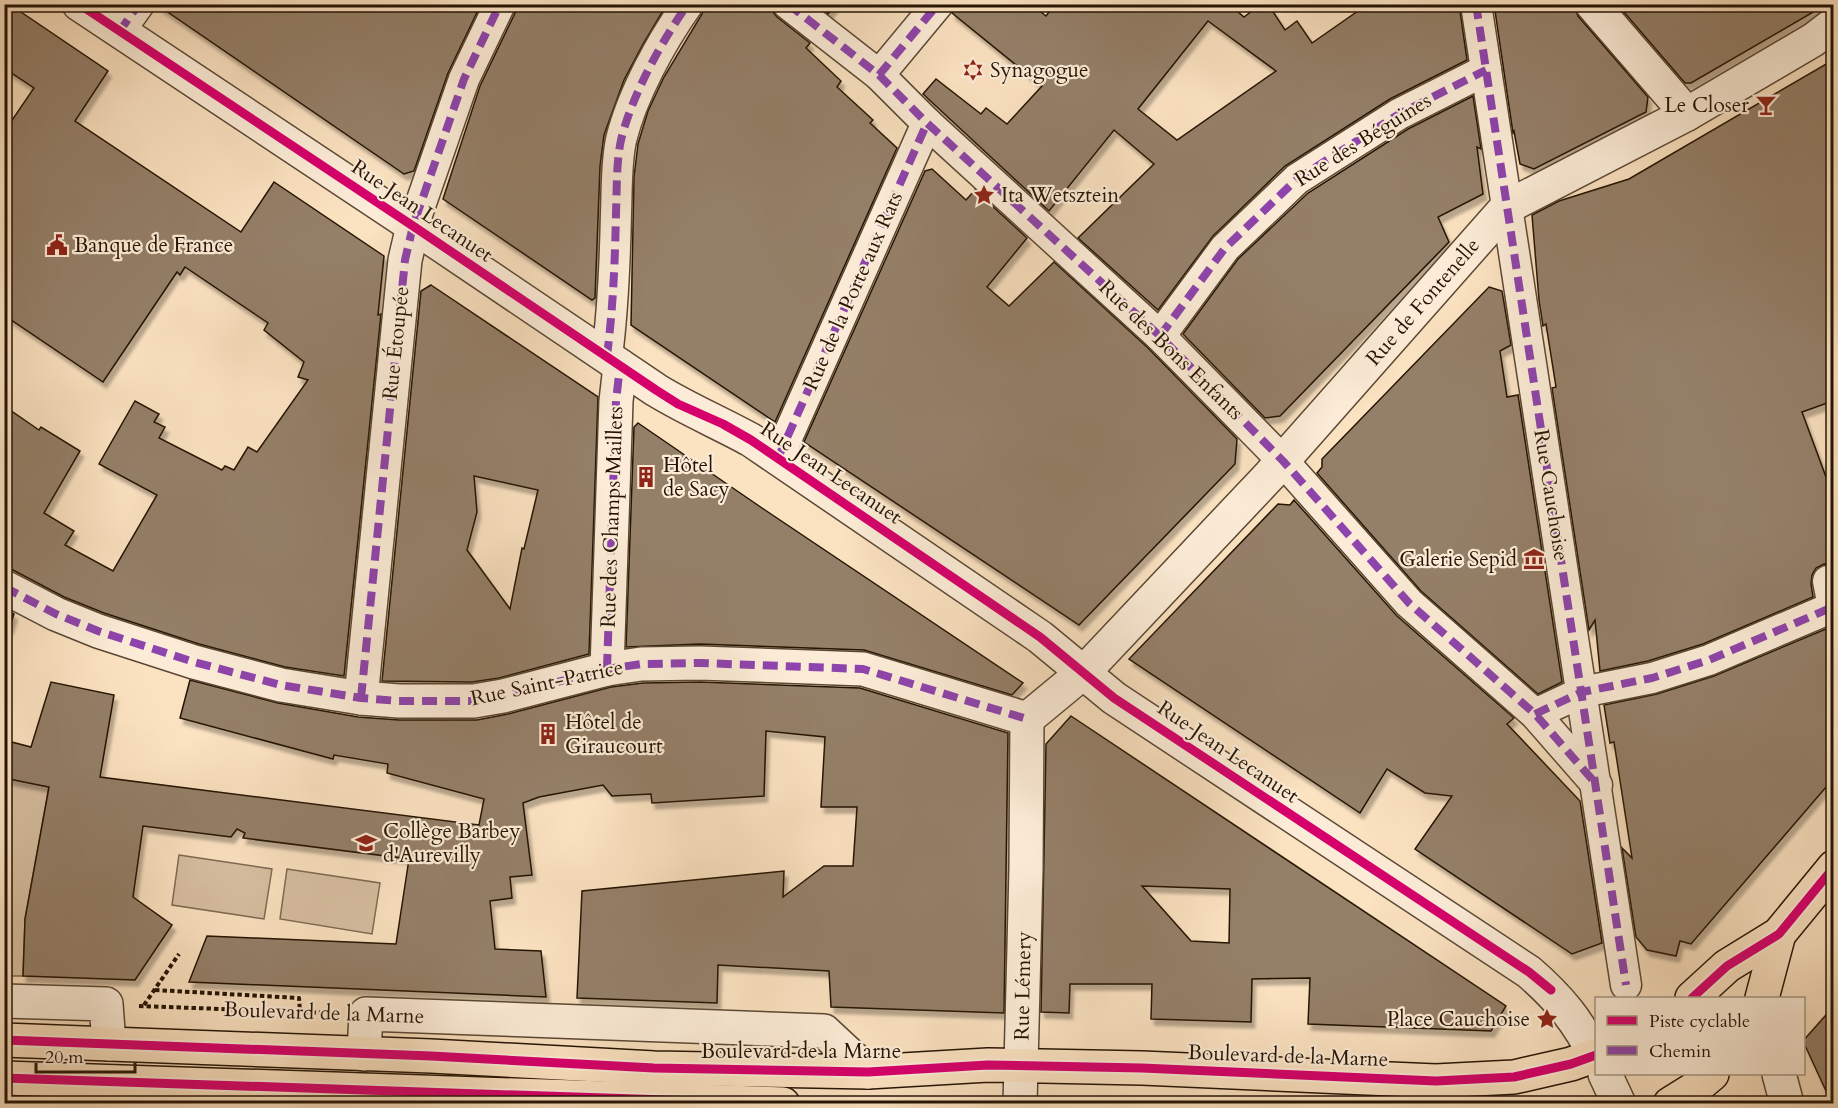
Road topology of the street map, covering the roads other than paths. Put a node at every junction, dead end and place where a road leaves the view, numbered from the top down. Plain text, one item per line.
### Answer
1 (79, 4) edge
2 (139, 4) edge
3 (500, 4) edge
4 (688, 4) edge
5 (788, 4) edge
6 (938, 4) edge
7 (1476, 4) edge
8 (1592, 4) edge
9 (1833, 24) edge
10 (119, 32) junction
11 (879, 75) junction
12 (1475, 75) junction
13 (1687, 114) junction
14 (927, 123) junction
15 (1508, 207) junction
16 (413, 226) junction
17 (1161, 336) junction
18 (614, 361) junction
19 (778, 458) junction
20 (1283, 461) junction
21 (1828, 581) dead end
22 (4, 587) edge
23 (607, 669) junction
24 (1084, 672) junction
25 (1582, 692) junction
26 (361, 698) junction
27 (1535, 714) junction
28 (1027, 719) junction
29 (1597, 785) junction
30 (1833, 867) edge
31 (1779, 934) junction
32 (1626, 985) dead end
33 (1694, 997) edge
34 (1763, 997) edge
35 (4, 1001) edge
36 (4, 1040) edge
37 (109, 1044) junction
38 (364, 1054) junction
39 (1595, 1055) edge
40 (1021, 1066) junction
41 (1595, 1071) edge
42 (868, 1072) junction
43 (1711, 1075) edge
44 (1779, 1075) edge
45 (4, 1078) edge
46 (783, 1104) edge
47 (1020, 1104) edge
48 (1670, 1104) edge
49 (1787, 1104) edge

1 - 10 street, Rue Jean Lecanuet
2 - 10 street
3 - 16 street, Rue Étoupée
4 - 18 street, Rue des Champs Maillets
5 - 11 street, Rue des Bons Enfants
6 - 11 street
7 - 12 street, Rue Cauchoise
8 - 13 street
9 - 13 street, Rue de Fontenelle
10 - 16 street, Rue Jean Lecanuet
11 - 14 street, Rue des Bons Enfants
12 - 15 street, Rue Cauchoise
12 - 17 street, Rue des Béguines
13 - 15 street, Rue de Fontenelle
14 - 17 street, Rue des Bons Enfants
14 - 19 street, Rue de la Porte aux Rats
15 - 20 street, Rue de Fontenelle
15 - 25 street, Rue Cauchoise
16 - 18 street, Rue Jean Lecanuet
16 - 26 street, Rue Étoupée
17 - 20 street, Rue des Bons Enfants
18 - 19 street, Rue Jean Lecanuet
18 - 23 street, Rue des Champs Maillets
19 - 24 street, Rue Jean Lecanuet
20 - 24 street, Rue de Fontenelle
20 - 27 street, Rue des Bons Enfants
21 - 25 street
22 - 26 street, Rue Saint-Patrice
23 - 26 street, Rue Saint-Patrice
23 - 28 street, Rue Saint-Patrice
24 - 28 street
24 - 39 street, Rue Jean Lecanuet
25 - 27 street
25 - 29 street, Rue Cauchoise
27 - 29 street, Rue des Bons Enfants
28 - 40 street, Rue Lémery
29 - 32 street, Rue Cauchoise
30 - 31 main road
31 - 33 main road
31 - 34 main road
35 - 37 street
36 - 37 main road, Boulevard de la Marne
37 - 38 main road, Boulevard de la Marne
38 - 42 main road, Boulevard de la Marne
38 - 42 street, Boulevard de la Marne
40 - 41 main road, Boulevard de la Marne
40 - 42 main road, Boulevard de la Marne
40 - 47 street, Rue Lémery
43 - 48 main road
44 - 49 street
45 - 46 main road

